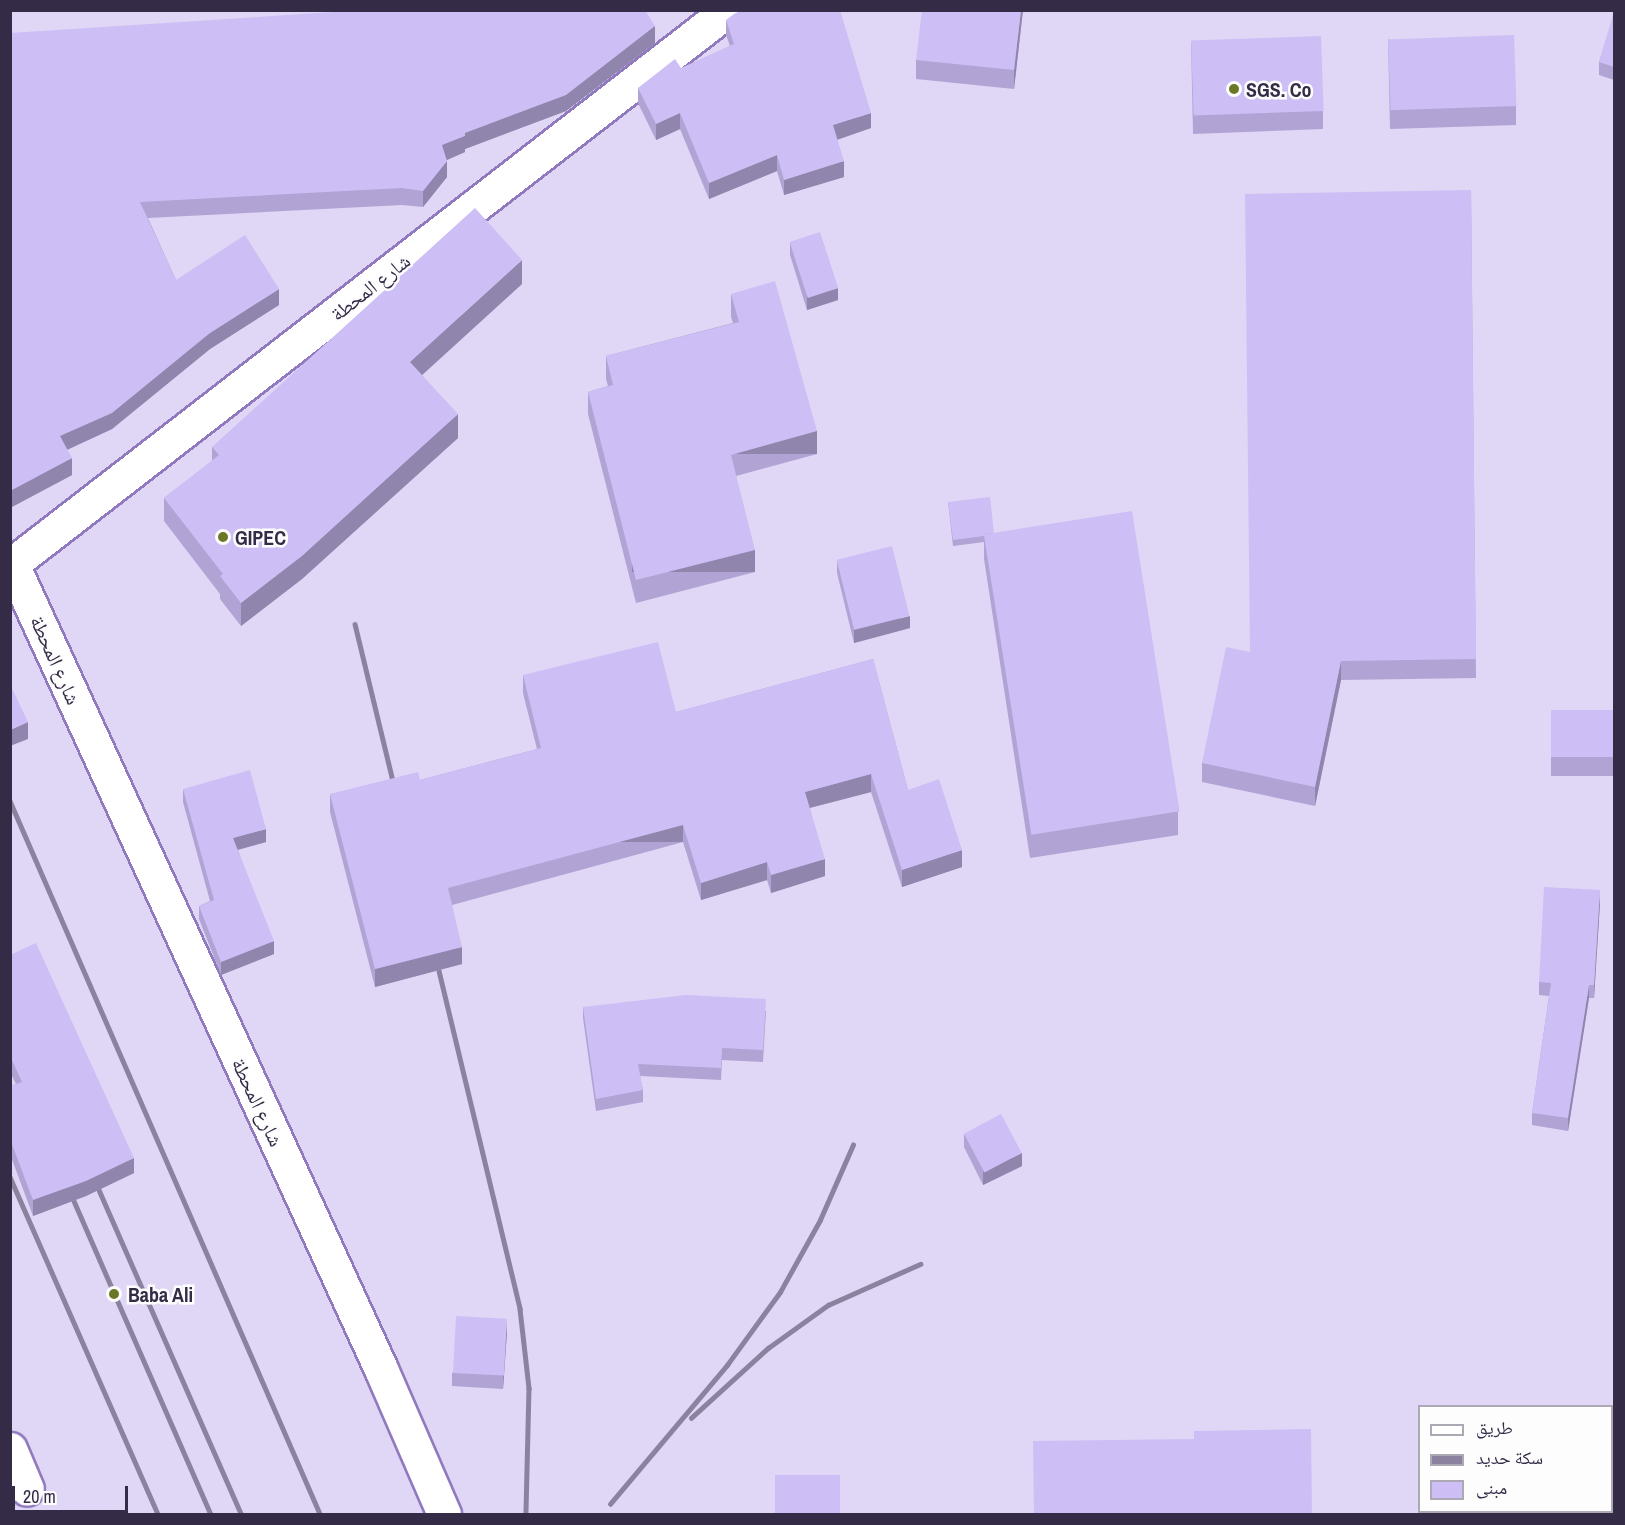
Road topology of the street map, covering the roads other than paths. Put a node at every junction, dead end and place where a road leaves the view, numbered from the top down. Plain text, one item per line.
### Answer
1 (728, 10) edge
2 (10, 1449) edge
3 (27, 1489) dead end
4 (444, 1515) edge

1 - 4 street, شارع المحطة
2 - 3 street

